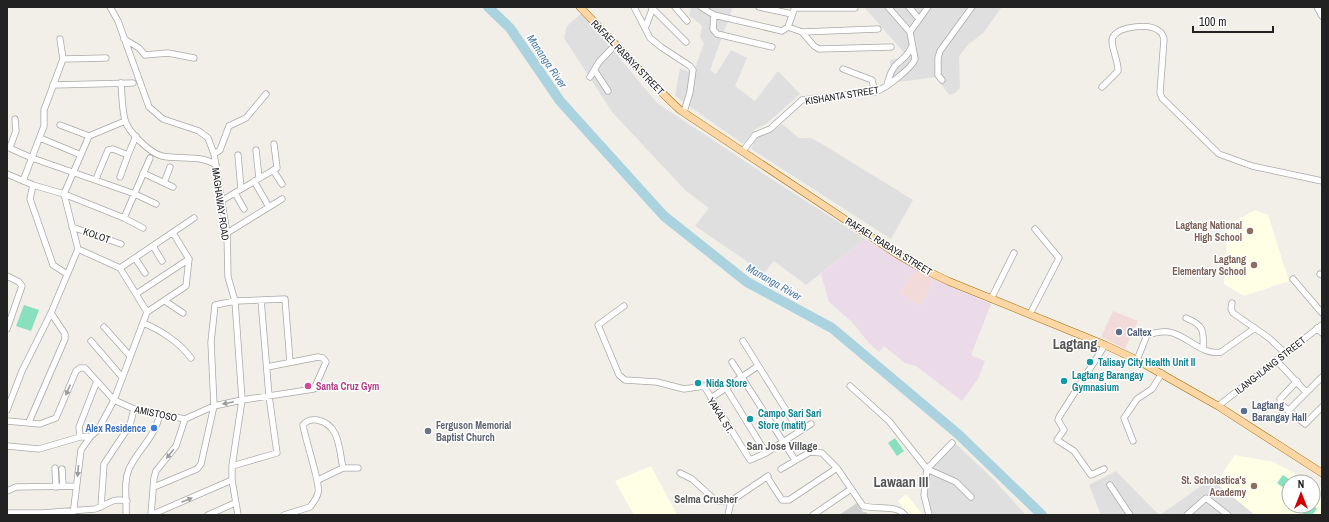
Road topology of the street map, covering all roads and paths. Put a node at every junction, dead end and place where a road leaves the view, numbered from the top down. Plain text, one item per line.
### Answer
1 (110, 7) edge
2 (580, 7) edge
3 (634, 7) edge
4 (675, 7) edge
5 (701, 7) edge
6 (759, 7) edge
7 (795, 7) edge
8 (888, 7) edge
9 (909, 7) edge
10 (928, 7) edge
11 (972, 7) edge
12 (1317, 7) edge
13 (652, 8) edge
14 (855, 8) edge
15 (792, 14) junction
16 (714, 15) junction
17 (1322, 16) edge
18 (919, 19) junction
19 (687, 21) dead end
20 (646, 26) junction
21 (788, 28) junction
22 (878, 29) dead end
23 (802, 32) junction
24 (910, 32) junction
25 (60, 39) dead end
26 (124, 39) junction
27 (686, 42) dead end
28 (616, 44) junction
29 (912, 46) junction
30 (772, 47) dead end
31 (891, 47) dead end
32 (106, 58) dead end
33 (194, 58) dead end
34 (63, 59) junction
35 (896, 65) junction
36 (843, 69) dead end
37 (595, 71) junction
38 (903, 73) junction
39 (590, 77) dead end
40 (942, 80) dead end
41 (121, 83) junction
42 (133, 83) dead end
43 (53, 85) junction
44 (887, 85) junction
45 (1102, 87) dead end
46 (608, 91) dead end
47 (875, 92) junction
48 (266, 94) dead end
49 (684, 112) junction
50 (15, 119) dead end
51 (125, 121) junction
52 (60, 125) dead end
53 (89, 136) junction
54 (136, 136) junction
55 (40, 138) junction
56 (274, 144) dead end
57 (8, 147) edge
58 (256, 150) dead end
59 (742, 151) junction
60 (214, 154) junction
61 (81, 155) junction
62 (128, 155) junction
63 (238, 155) dead end
64 (32, 158) junction
65 (150, 158) dead end
66 (216, 164) junction
67 (170, 167) dead end
68 (272, 170) junction
69 (74, 172) junction
70 (143, 173) junction
71 (7, 174) edge
72 (120, 177) dead end
73 (96, 179) junction
74 (256, 180) junction
75 (23, 181) junction
76 (1322, 181) edge
77 (164, 182) junction
78 (282, 184) dead end
79 (33, 185) junction
80 (173, 187) dead end
81 (241, 189) junction
82 (235, 193) junction
83 (64, 194) junction
84 (135, 194) junction
85 (282, 199) dead end
86 (221, 200) junction
87 (156, 204) dead end
88 (269, 207) junction
89 (244, 210) dead end
90 (124, 218) junction
91 (194, 218) dead end
92 (72, 227) junction
93 (143, 228) dead end
94 (1034, 229) dead end
95 (173, 233) junction
96 (226, 233) junction
97 (121, 244) dead end
98 (152, 246) junction
99 (78, 250) junction
100 (1014, 253) dead end
101 (135, 258) junction
102 (190, 259) junction
103 (162, 261) dead end
104 (120, 268) junction
105 (145, 273) dead end
106 (67, 274) junction
107 (7, 276) edge
108 (1293, 279) dead end
109 (136, 294) junction
110 (991, 298) junction
111 (261, 300) junction
112 (165, 301) junction
113 (235, 301) junction
114 (1232, 303) dead end
115 (624, 306) dead end
116 (147, 312) junction
117 (51, 313) junction
118 (183, 313) dead end
119 (1322, 313) edge
120 (1030, 314) junction
121 (1186, 318) dead end
122 (143, 322) junction
123 (104, 327) dead end
124 (1320, 327) edge
125 (1255, 328) junction
126 (7, 329) edge
127 (1322, 333) edge
128 (91, 341) dead end
129 (742, 341) dead end
130 (1105, 345) junction
131 (1203, 349) junction
132 (1285, 353) junction
133 (130, 356) junction
134 (192, 358) dead end
135 (1137, 360) junction
136 (1276, 360) junction
137 (290, 362) junction
138 (732, 362) dead end
139 (267, 366) junction
140 (758, 366) junction
141 (1162, 373) junction
142 (742, 376) junction
143 (122, 377) junction
144 (1322, 377) edge
145 (97, 380) junction
146 (1297, 381) junction
147 (850, 386) dead end
148 (726, 388) junction
149 (1306, 392) junction
150 (268, 396) junction
151 (711, 398) junction
152 (114, 400) junction
153 (242, 400) junction
154 (214, 406) junction
155 (1218, 406) junction
156 (1322, 407) edge
157 (134, 409) junction
158 (7, 410) edge
159 (1288, 411) junction
160 (160, 416) junction
161 (185, 420) junction
162 (7, 421) edge
163 (29, 422) junction
164 (810, 424) dead end
165 (799, 431) junction
166 (91, 436) junction
167 (80, 437) junction
168 (1133, 441) dead end
169 (783, 442) junction
170 (952, 443) dead end
171 (7, 446) edge
172 (766, 453) junction
173 (795, 460) junction
174 (232, 466) junction
175 (55, 468) dead end
176 (343, 468) junction
177 (358, 468) dead end
178 (837, 468) junction
179 (62, 469) dead end
180 (781, 469) dead end
181 (927, 469) junction
182 (1104, 469) dead end
183 (680, 473) dead end
184 (1322, 473) edge
185 (232, 480) junction
186 (318, 480) junction
187 (1110, 485) dead end
188 (63, 486) junction
189 (76, 486) junction
190 (56, 487) junction
191 (154, 487) junction
192 (851, 489) junction
193 (7, 491) edge
194 (971, 497) dead end
195 (127, 501) junction
196 (730, 501) junction
197 (235, 503) junction
198 (101, 507) junction
199 (74, 512) edge
200 (7, 513) edge
201 (126, 515) edge
202 (151, 515) edge
203 (208, 515) edge
204 (238, 515) edge
205 (284, 515) edge
206 (728, 515) edge
207 (813, 515) edge
208 (905, 515) edge
209 (928, 515) edge
210 (1130, 515) edge
211 (1187, 515) edge
212 (1228, 515) edge

1 - 26 street, MAGHAWAY ROAD
2 - 28 main road, RAFAEL RABAYA STREET
3 - 20 street
4 - 19 street
5 - 16 street
6 - 15 street
7 - 14 street
7 - 15 street
8 - 24 street
9 - 18 street
10 - 18 street
11 - 40 street
12 - 17 street
13 - 20 street
13 - 27 street
15 - 21 street
16 - 21 street
16 - 30 street
18 - 24 street
20 - 49 street
21 - 23 street
22 - 23 street
23 - 31 street
24 - 29 street
25 - 34 street
26 - 33 street
26 - 60 street, MAGHAWAY ROAD
28 - 37 street
28 - 49 main road, RAFAEL RABAYA STREET
29 - 35 street, KISHANTA STREET
29 - 38 street
32 - 34 street
34 - 43 street
35 - 38 street
35 - 44 street, KISHANTA STREET
36 - 47 street
37 - 39 street
37 - 46 street
38 - 44 street, KISHANTA STREET
41 - 42 street
41 - 43 street
41 - 51 street
43 - 55 street
44 - 47 street, KISHANTA STREET
45 - 76 street
47 - 59 street, KISHANTA STREET
48 - 60 street
49 - 59 main road, RAFAEL RABAYA STREET
50 - 57 street
51 - 53 street
51 - 54 street
52 - 53 street
53 - 61 street
54 - 62 street
54 - 66 street
55 - 61 street
55 - 64 street
56 - 68 street
57 - 64 street
58 - 74 street
59 - 110 main road, RAFAEL RABAYA STREET
60 - 66 street, MAGHAWAY ROAD
61 - 69 street
62 - 72 street
62 - 73 street
63 - 81 street
64 - 69 street
64 - 75 street
65 - 70 street
66 - 86 street, MAGHAWAY ROAD
67 - 77 street
68 - 74 street
68 - 78 street
69 - 73 street
69 - 83 street
70 - 77 street
70 - 84 street
71 - 75 street
73 - 84 street
74 - 81 street
74 - 88 street
75 - 79 street
77 - 80 street
79 - 83 street
79 - 106 street
81 - 82 street
82 - 86 street
82 - 89 street
83 - 90 street
83 - 92 street
84 - 87 street
84 - 90 street
85 - 88 street
86 - 96 street, MAGHAWAY ROAD
88 - 96 street
90 - 93 street
91 - 95 street
92 - 97 street, KOLOT
92 - 99 street
94 - 120 street
95 - 98 street
95 - 102 street
96 - 113 street, MAGHAWAY ROAD
98 - 101 street
98 - 103 street
99 - 104 street
99 - 106 street
100 - 110 street
101 - 104 street
101 - 105 street
102 - 109 street
102 - 112 street
104 - 109 street
106 - 117 street
107 - 126 street
108 - 119 street
109 - 116 street
110 - 120 main road, RAFAEL RABAYA STREET
111 - 113 street
111 - 137 street
111 - 139 street
112 - 116 street
112 - 118 street
113 - 153 street, MAGHAWAY ROAD
113 - 154 street
114 - 125 street
115 - 151 street, YAKAL ST.
116 - 122 street
117 - 158 street
117 - 163 street
120 - 130 main road, RAFAEL RABAYA STREET
121 - 131 street
122 - 133 street
122 - 134 street
123 - 133 street
124 - 127 street
124 - 132 street, ILANG-ILANG STREET
125 - 131 street
125 - 132 street
128 - 143 street
129 - 140 street
130 - 135 main road, RAFAEL RABAYA STREET
130 - 182 street
131 - 135 street
132 - 136 street, ILANG-ILANG STREET
133 - 143 street
135 - 141 main road, RAFAEL RABAYA STREET
136 - 146 street
136 - 155 street, ILANG-ILANG STREET
137 - 139 street
137 - 150 street, AMISTOSO
138 - 142 street
139 - 150 street
140 - 142 street
140 - 165 street
141 - 155 main road, RAFAEL RABAYA STREET
141 - 168 street
142 - 148 street
142 - 169 street
143 - 152 street
144 - 149 street
145 - 152 street
145 -> 163 street
145 - 167 street
146 - 149 street
146 - 159 street
147 - 181 street
148 - 151 street
148 - 172 street
149 - 159 street
150 - 153 street, AMISTOSO
150 - 174 street
151 - 172 street, YAKAL ST.
152 - 157 street, AMISTOSO
152 - 166 street
153 -> 154 street, AMISTOSO
153 - 174 street, MAGHAWAY ROAD
154 - 161 street, AMISTOSO
154 - 191 street
155 - 184 main road, RAFAEL RABAYA STREET
156 - 159 street
157 - 160 street, AMISTOSO
157 - 198 street
160 - 161 street, AMISTOSO
160 - 195 street
161 -> 191 street
162 - 163 street
164 - 165 street
165 - 169 street
166 - 167 street
166 -> 189 street
167 - 171 street
169 - 172 street
169 - 173 street
170 - 181 street
173 - 178 street
173 - 180 street
174 - 185 street, MAGHAWAY ROAD
175 - 190 street
176 - 177 street
176 - 186 street
176 - 186 street
178 - 192 street
178 - 196 street
179 - 188 street
181 - 194 street
181 - 209 street
183 - 196 street
185 - 197 street, MAGHAWAY ROAD
202 -> 185 street
186 - 205 street
187 - 210 street
188 - 189 street
188 - 190 street
189 - 199 street
190 - 193 street
191 - 202 street
192 - 207 street
192 - 208 street
195 - 198 street
195 - 201 street
196 - 206 street
197 - 203 street
197 - 204 street, MAGHAWAY ROAD
198 - 199 street
199 - 200 street
211 - 212 street

